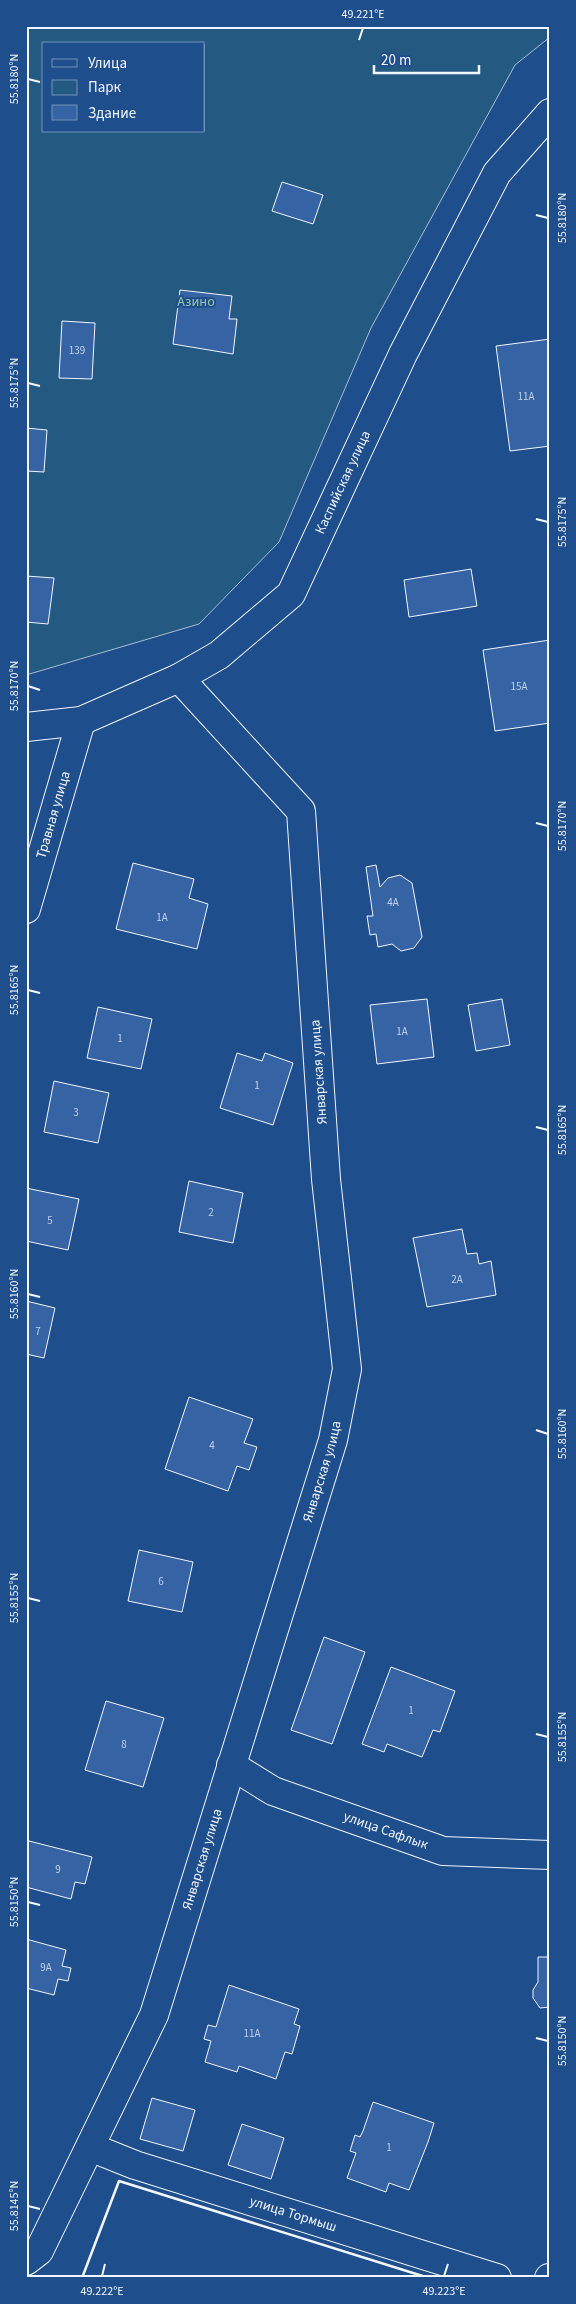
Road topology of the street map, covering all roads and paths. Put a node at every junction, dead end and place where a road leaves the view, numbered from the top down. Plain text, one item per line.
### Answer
1 (550, 113) edge
2 (179, 678) junction
3 (80, 721) junction
4 (26, 727) edge
5 (26, 910) edge
6 (231, 1765) junction
7 (550, 1855) edge
8 (90, 2147) junction
9 (26, 2261) edge
10 (496, 2278) edge

1 - 2 street, Каспийская улица
2 - 3 street, Каспийская улица
2 - 6 street, Январская улица
3 - 4 street, Каспийская улица
3 - 5 street, Травная улица
6 - 7 street, улица Сафлык
6 - 8 street, Январская улица
8 - 9 street, Январская улица
8 - 10 street, улица Тормыш

